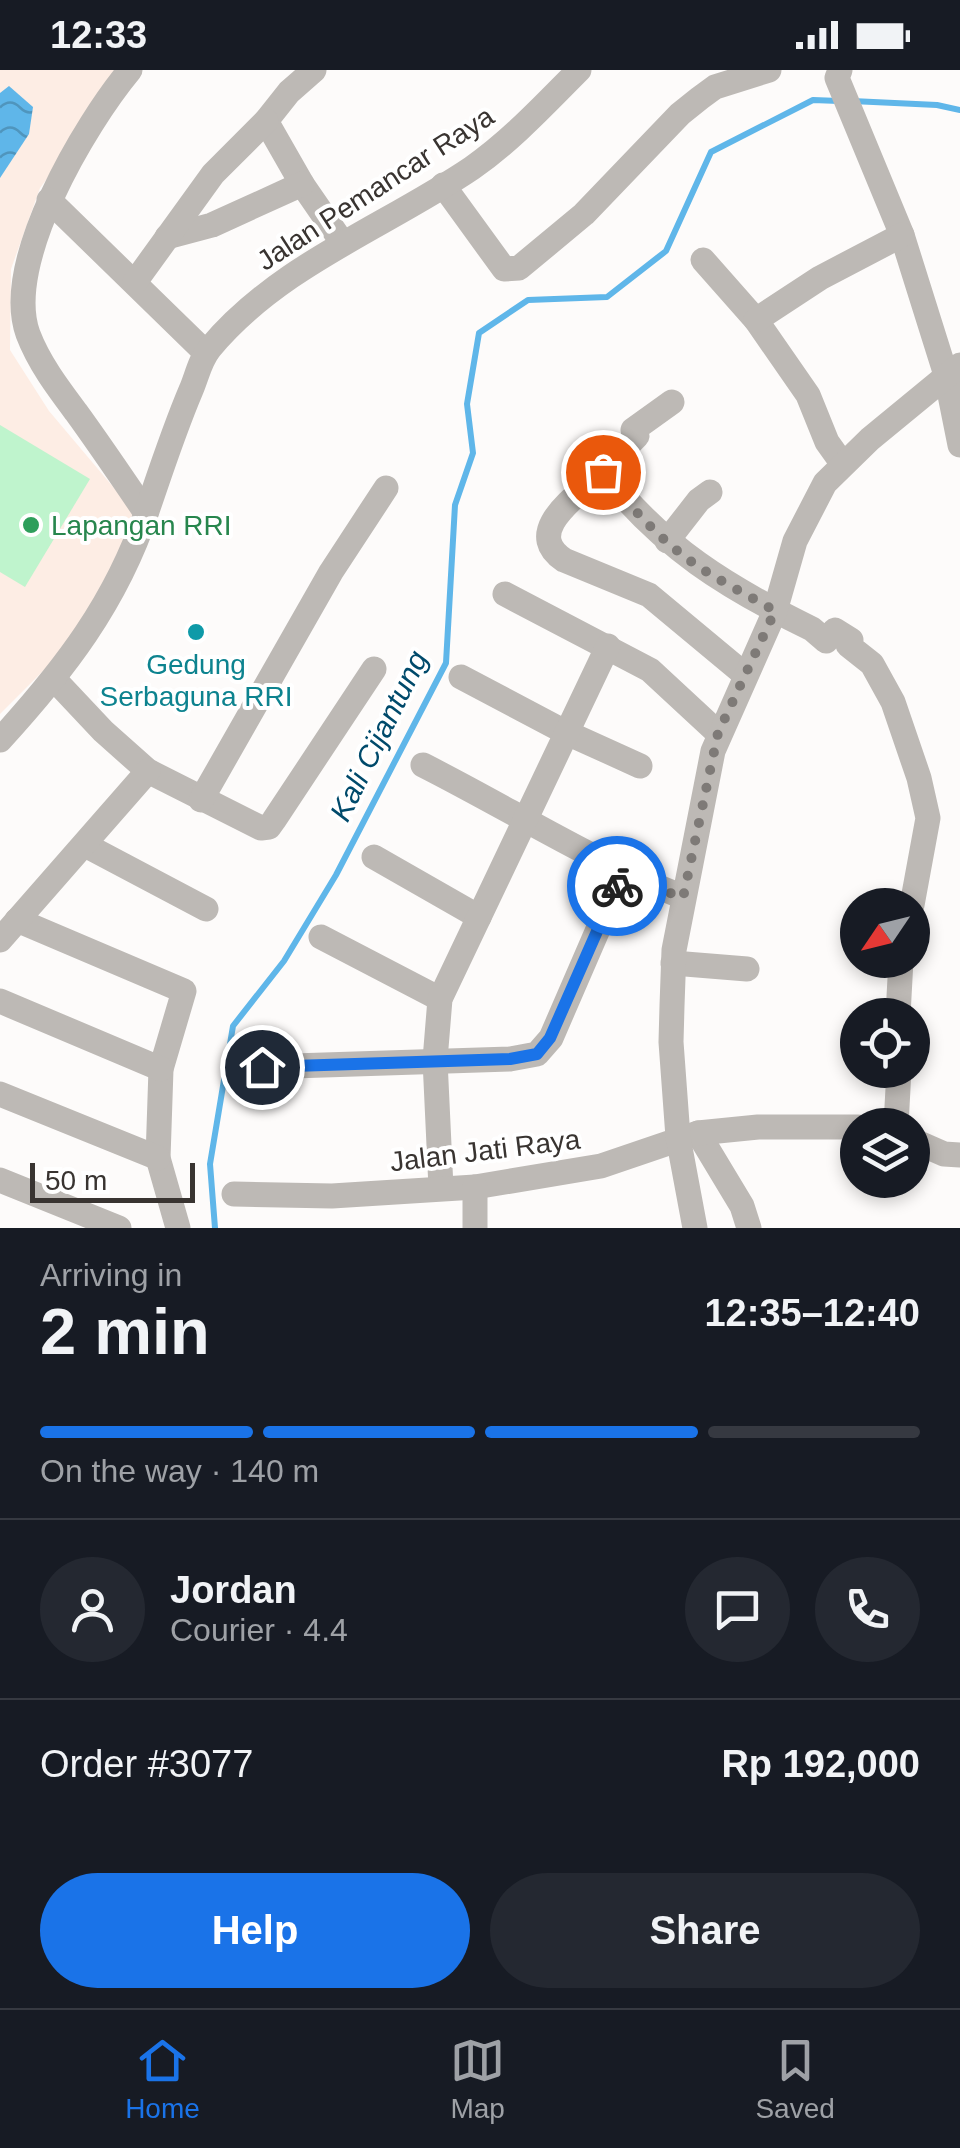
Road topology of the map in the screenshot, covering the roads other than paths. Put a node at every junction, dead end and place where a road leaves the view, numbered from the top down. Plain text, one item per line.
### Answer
1 (130, 70) edge
2 (314, 70) edge
3 (579, 70) edge
4 (770, 70) edge
5 (846, 93) edge
6 (266, 121) junction
7 (302, 184) junction
8 (444, 185) junction
9 (49, 200) junction
10 (902, 234) junction
11 (167, 237) junction
12 (342, 242) junction
13 (704, 260) dead end
14 (135, 282) junction
15 (756, 320) junction
16 (206, 353) junction
17 (953, 370) edge
18 (672, 402) dead end
19 (960, 445) edge
20 (842, 463) junction
21 (603, 472) junction
22 (386, 488) dead end
23 (710, 492) dead end
24 (146, 513) junction
25 (667, 541) junction
26 (505, 594) dead end
27 (775, 611) junction
28 (608, 646) junction
29 (374, 668) dead end
30 (744, 674) junction
31 (461, 677) dead end
32 (54, 680) junction
33 (564, 732) junction
34 (718, 733) junction
35 (0, 740) edge
36 (424, 765) dead end
37 (640, 766) dead end
38 (148, 771) junction
39 (200, 800) junction
40 (527, 818) junction
41 (86, 845) junction
42 (374, 857) dead end
43 (622, 874) junction
44 (915, 888) edge
45 (683, 898) junction
46 (206, 908) dead end
47 (479, 916) junction
48 (8, 930) edge
49 (321, 937) dead end
50 (674, 963) junction
51 (748, 969) dead end
52 (440, 999) junction
53 (0, 1001) edge
54 (435, 1060) junction
55 (262, 1067) dead end
56 (162, 1069) junction
57 (0, 1094) edge
58 (840, 1127) edge
59 (688, 1135) junction
60 (930, 1148) edge
61 (960, 1154) edge
62 (158, 1158) junction
63 (0, 1180) edge
64 (475, 1187) junction
65 (441, 1188) junction
66 (234, 1194) dead end
67 (119, 1228) edge
68 (178, 1228) edge
69 (474, 1228) edge
70 (695, 1228) edge
71 (750, 1228) edge

1 - 9 street
2 - 6 street
3 - 8 street, Jalan Pemancar Raya
4 - 8 street
5 - 10 street
6 - 7 street
6 - 11 street
7 - 11 street
7 - 12 street
8 - 12 street, Jalan Pemancar Raya
9 - 14 street
9 - 24 street
10 - 15 street
10 - 17 street
11 - 14 street
12 - 16 street, Jalan Pemancar Raya
13 - 15 street
14 - 16 street
15 - 20 street
16 - 24 street, Jalan Pemancar Raya
17 - 19 street
17 - 20 street
18 - 21 street
20 - 27 street
21 - 25 street
21 - 30 street
22 - 39 street
23 - 25 street
24 - 32 street, Jalan Pemancar Raya
25 - 27 street
26 - 28 street
27 - 30 street
27 - 44 street
28 - 33 street
28 - 34 street
29 - 39 street
30 - 34 street
31 - 33 street
32 - 35 street, Jalan Pemancar Raya
32 - 38 street
33 - 37 street
33 - 40 street
34 - 45 street
36 - 40 street
38 - 39 street
38 - 41 street
40 - 43 street
40 - 47 street
41 - 46 street
41 - 48 street
42 - 47 street
43 - 45 street
43 - 54 street
45 - 50 street
47 - 52 street
48 - 56 street
49 - 52 street
50 - 51 street
50 - 59 street
52 - 54 street
53 - 56 street
54 - 55 street
54 - 65 street
56 - 62 street
57 - 62 street
58 - 59 street, Jalan Jati Raya
59 - 64 street, Jalan Jati Raya
59 - 70 street
59 - 71 street
60 - 61 street
62 - 68 street
63 - 67 street
64 - 65 street, Jalan Jati Raya
64 - 69 street
65 - 66 street, Jalan Jati Raya

